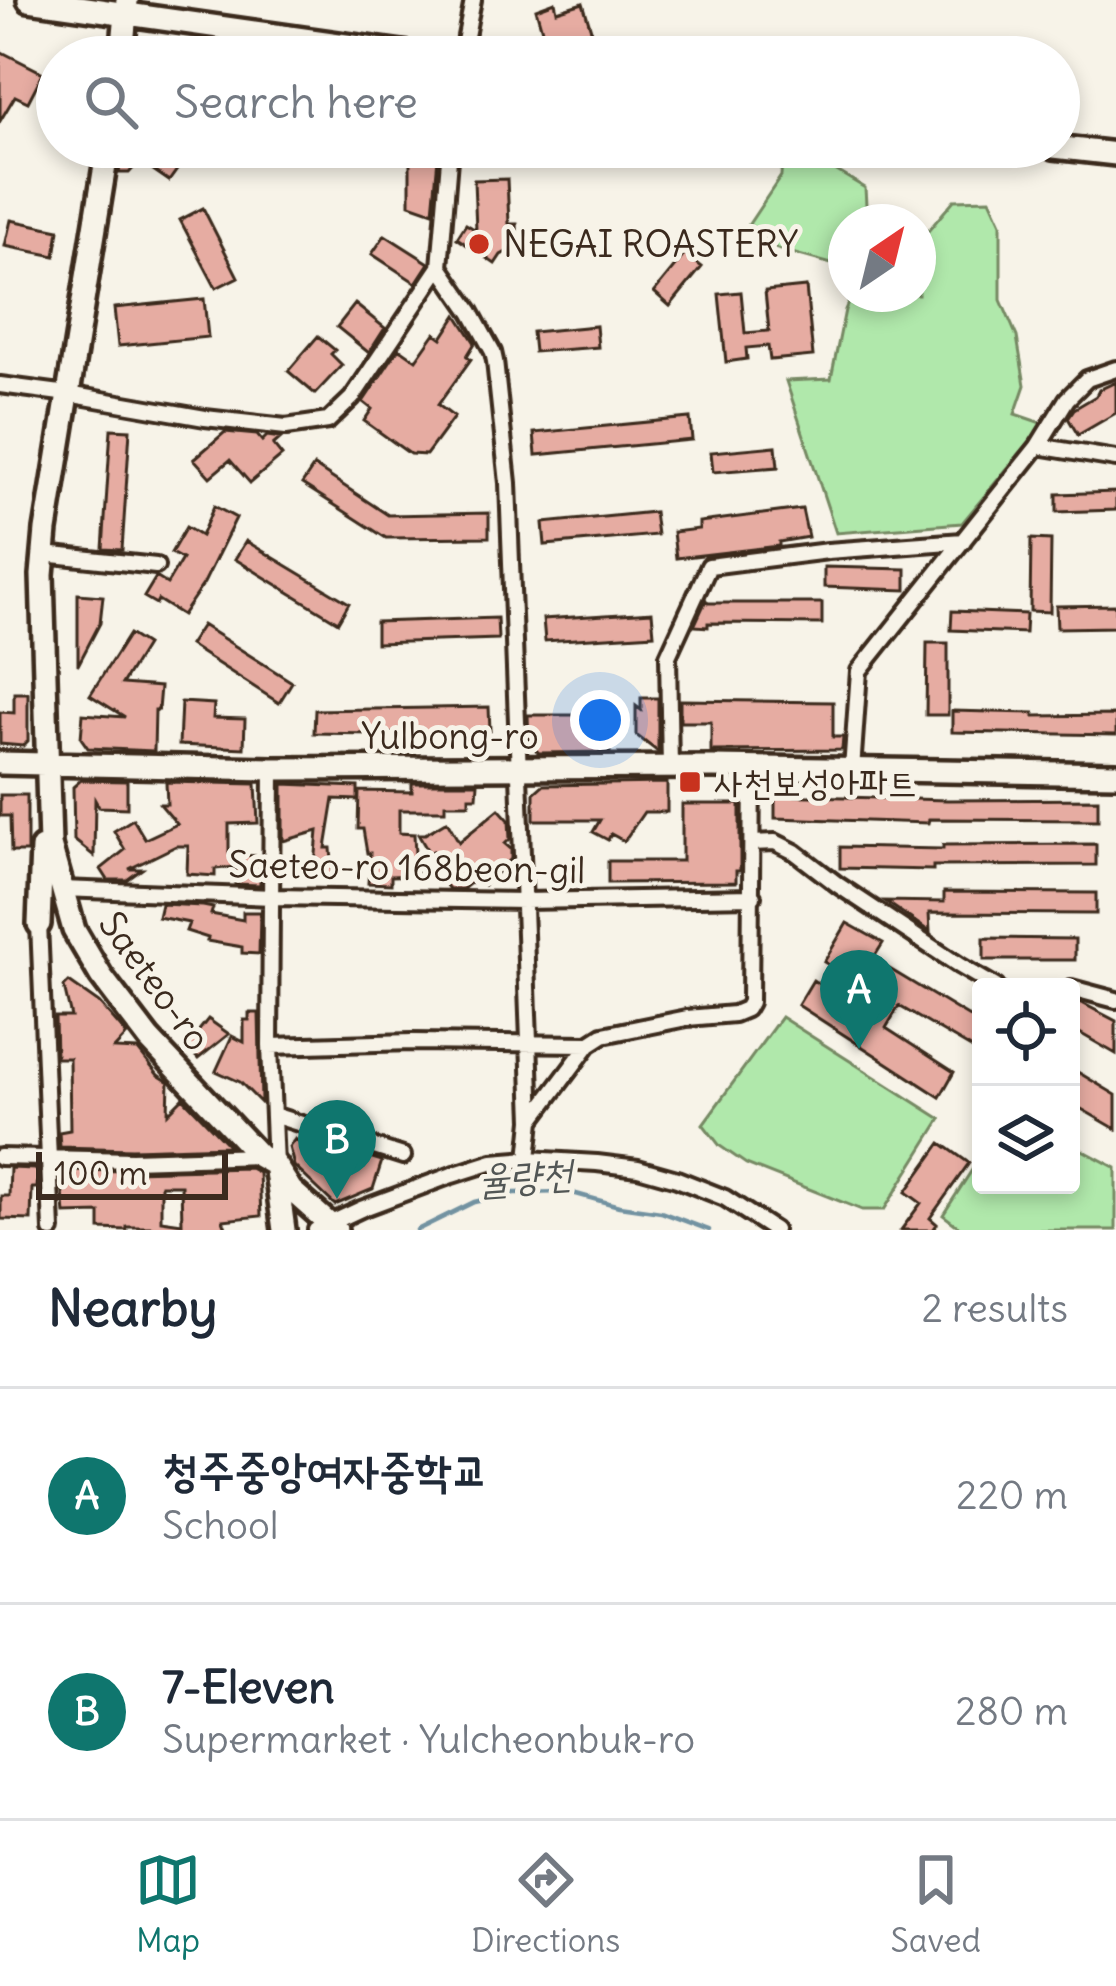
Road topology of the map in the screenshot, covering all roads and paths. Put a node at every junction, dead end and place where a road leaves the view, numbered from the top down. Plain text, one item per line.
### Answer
1 (29, 0) edge
2 (473, 0) edge
3 (126, 7) edge
4 (303, 36) edge
5 (468, 36) edge
6 (1080, 150) edge
7 (1116, 154) edge
8 (105, 168) edge
9 (448, 168) edge
10 (440, 267) junction
11 (1116, 369) edge
12 (0, 385) edge
13 (68, 394) junction
14 (1038, 446) junction
15 (1116, 459) edge
16 (963, 541) junction
17 (44, 554) junction
18 (156, 566) dead end
19 (0, 764) edge
20 (670, 767) junction
21 (752, 768) junction
22 (272, 769) junction
23 (520, 770) junction
24 (852, 770) junction
25 (1116, 774) edge
26 (47, 776) junction
27 (752, 843) junction
28 (61, 889) junction
29 (273, 897) junction
30 (753, 897) junction
31 (524, 901) junction
32 (71, 922) junction
33 (39, 924) junction
34 (982, 978) edge
35 (1080, 990) edge
36 (1116, 1000) edge
37 (529, 1043) junction
38 (590, 1044) junction
39 (270, 1046) junction
40 (273, 1114) junction
41 (532, 1120) junction
42 (0, 1156) edge
43 (404, 1156) dead end
44 (49, 1157) junction
45 (528, 1159) junction
46 (267, 1160) junction
47 (328, 1228) edge
48 (52, 1230) edge
49 (284, 1230) edge
50 (774, 1230) edge

1 - 3 street
2 - 5 street
3 - 4 street
6 - 7 street
8 - 13 street, Saeteo-ro
9 - 10 street
10 - 13 street
10 - 23 street
11 - 14 street
12 - 13 street
13 - 17 street, Saeteo-ro
14 - 15 street
14 - 16 street
16 - 20 street
16 - 24 street
17 - 18 street
17 - 26 street, Saeteo-ro
19 - 26 street, Yulbong-ro
20 - 21 street, Yulbong-ro
20 - 23 street, Yulbong-ro
21 - 24 street, Yulbong-ro
21 - 27 street
22 - 23 street, Yulbong-ro
22 - 26 street, Yulbong-ro
22 - 29 street
23 - 31 street
24 - 25 street, Yulbong-ro
26 - 28 street, Saeteo-ro
26 - 33 street
27 - 30 street
27 - 34 street
28 - 29 street, Saeteo-ro 168beon-gil
28 - 32 street, Saeteo-ro
29 - 31 street, Saeteo-ro 168beon-gil
29 - 39 street
30 - 31 street, Saeteo-ro 168beon-gil
30 - 38 street
31 - 37 street
32 - 33 street
32 - 46 street, Saeteo-ro
33 - 44 street
35 - 36 street
37 - 38 street
37 - 39 street
37 - 41 street
38 - 41 street
39 - 40 street
40 - 43 street
40 - 46 street
41 - 45 street
42 - 44 street
44 - 46 street
44 - 48 street
45 - 47 street
45 - 50 street
46 - 47 street, Saeteo-ro
46 - 49 street

